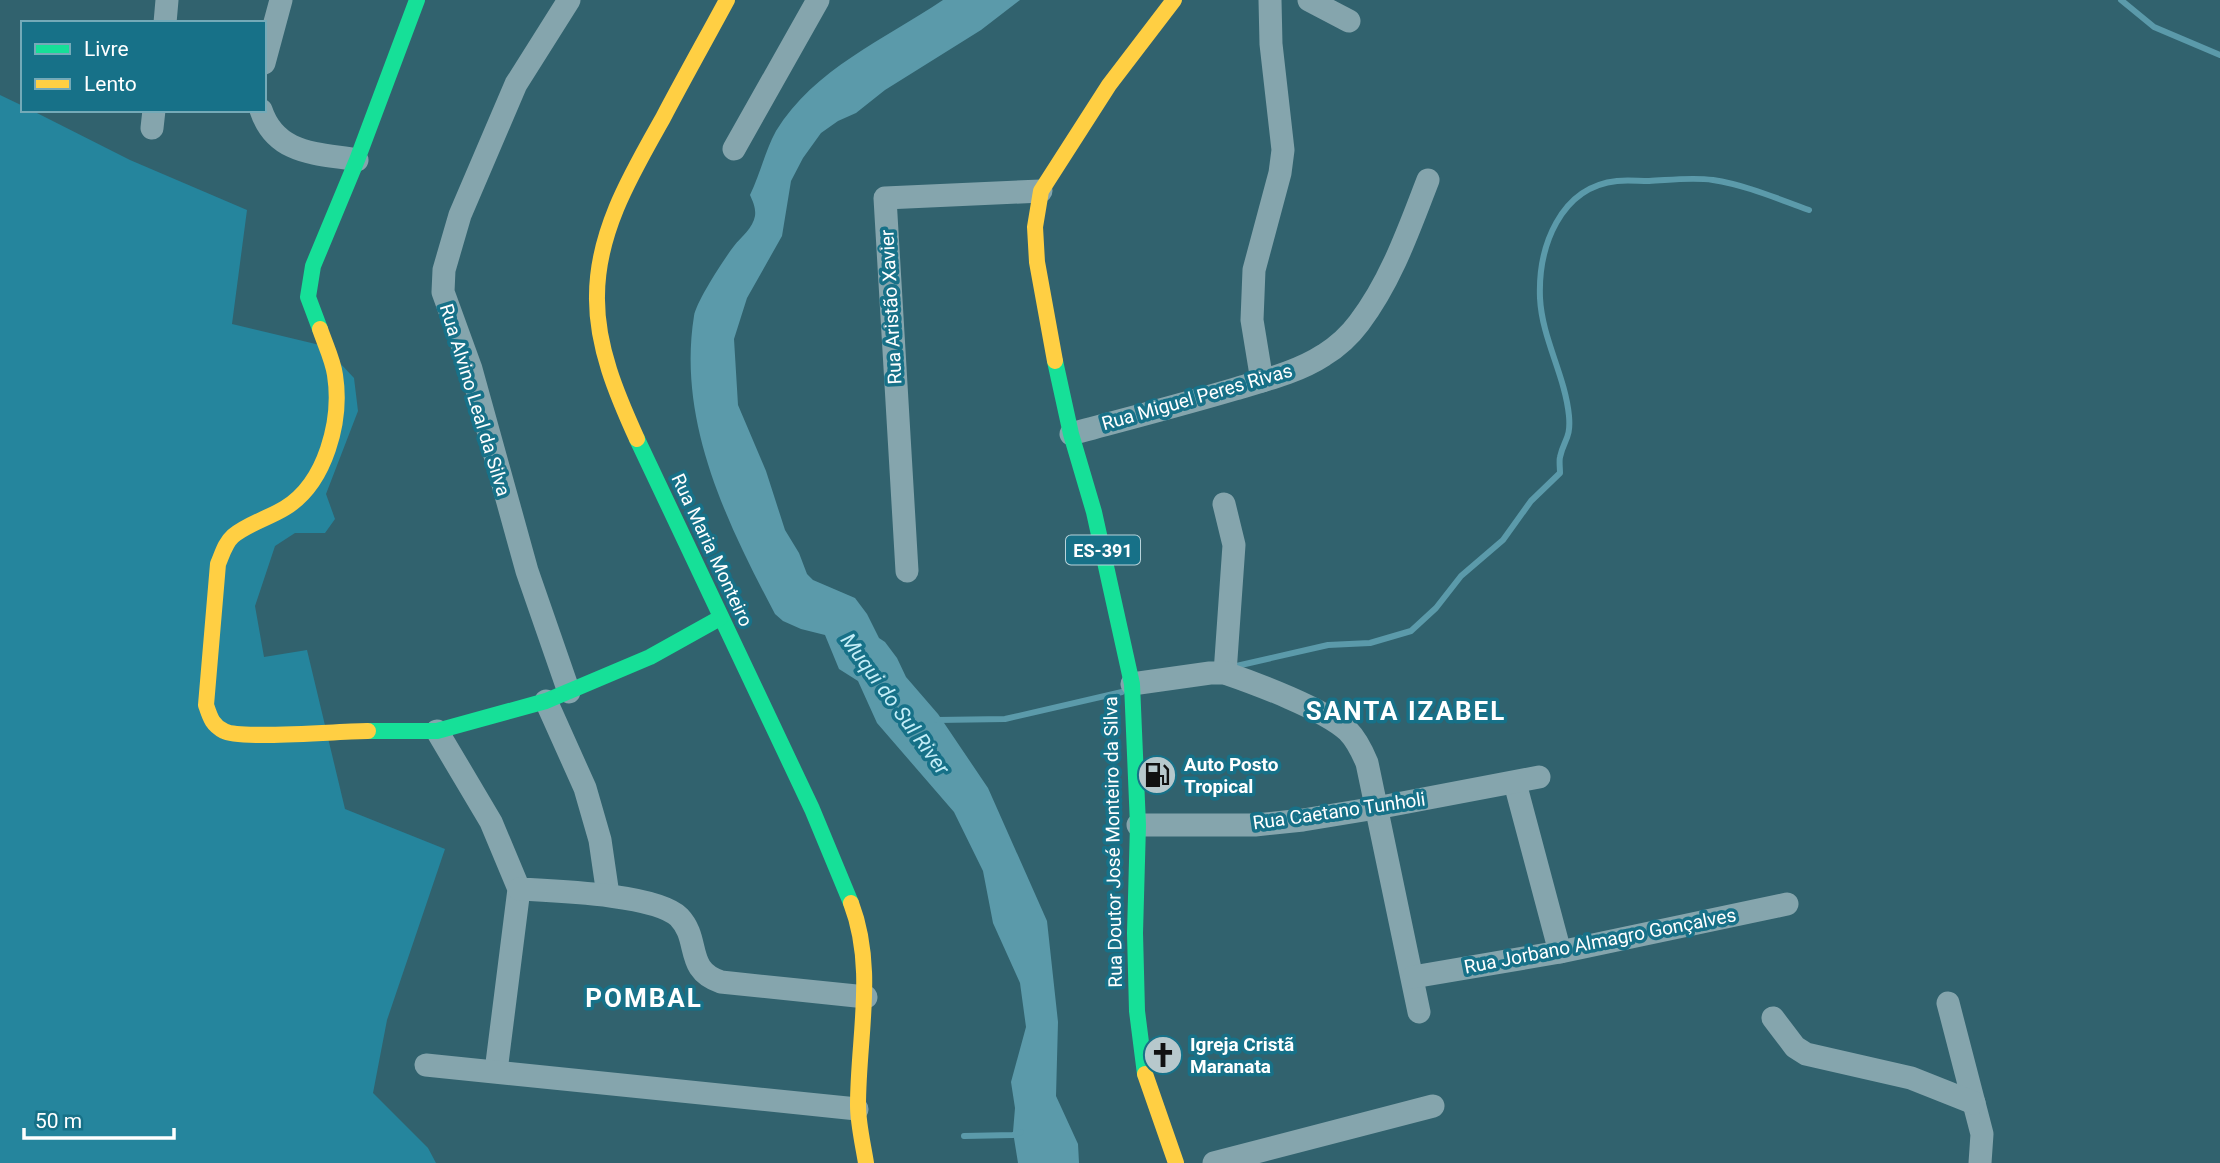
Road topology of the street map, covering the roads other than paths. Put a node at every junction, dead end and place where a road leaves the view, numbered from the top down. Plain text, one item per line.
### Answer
1 (167, 0) edge
2 (281, 0) edge
3 (417, 0) edge
4 (569, 0) edge
5 (727, 0) edge
6 (818, 0) edge
7 (1174, 0) edge
8 (1270, 0) edge
9 (1309, 0) edge
10 (165, 21) edge
11 (1349, 21) dead end
12 (266, 56) edge
13 (262, 112) edge
14 (734, 149) dead end
15 (357, 160) junction
16 (1428, 180) dead end
17 (1041, 191) junction
18 (1262, 381) junction
19 (1071, 433) junction
20 (1224, 504) dead end
21 (907, 571) dead end
22 (720, 618) junction
23 (1225, 673) junction
24 (1132, 684) junction
25 (569, 692) junction
26 (546, 701) junction
27 (437, 731) junction
28 (1539, 777) dead end
29 (1515, 783) junction
30 (1376, 808) junction
31 (1138, 825) junction
32 (519, 889) junction
33 (608, 895) junction
34 (1787, 904) dead end
35 (1560, 952) junction
36 (1413, 977) junction
37 (866, 997) junction
38 (1948, 1003) dead end
39 (1419, 1012) dead end
40 (1773, 1018) dead end
41 (426, 1065) dead end
42 (496, 1071) junction
43 (1974, 1103) junction
44 (1433, 1106) dead end
45 (859, 1119) junction
46 (866, 1163) edge
47 (1176, 1163) edge
48 (1214, 1163) edge
49 (1980, 1163) edge

1 - 10 street
2 - 12 street
3 - 15 street
4 - 25 street, Rua Alvino Leal da Silva
5 - 22 street, Rua Maria Monteiro
6 - 14 street
7 - 17 street, Rua Doutor José Monteiro da Silva / ES-391
8 - 18 street
9 - 11 street
13 - 15 street
15 - 27 street
16 - 18 street, Rua Miguel Peres Rivas
17 - 19 street, Rua Doutor José Monteiro da Silva / ES-391
17 - 21 street, Rua Aristão Xavier
18 - 19 street, Rua Miguel Peres Rivas
19 - 24 street, Rua Doutor José Monteiro da Silva / ES-391
20 - 23 street
22 - 25 street
22 - 37 street, Rua Maria Monteiro
23 - 24 street
23 - 30 street
24 - 31 street, Rua Doutor José Monteiro da Silva / ES-391
25 - 26 street
26 - 27 street
26 - 33 street
27 - 32 street
28 - 29 street, Rua Caetano Tunholi
29 - 30 street, Rua Caetano Tunholi
29 - 35 street
30 - 31 street, Rua Caetano Tunholi
30 - 36 street
31 - 47 street, Rua Doutor José Monteiro da Silva / ES-391
32 - 33 street
32 - 42 street
33 - 37 street
34 - 35 street, Rua Jorbano Almagro Gonçalves
35 - 36 street, Rua Jorbano Almagro Gonçalves
36 - 39 street
37 - 45 street, Rua Maria Monteiro
38 - 43 street
40 - 43 street
41 - 42 street
42 - 45 street
43 - 49 street
44 - 48 street
45 - 46 street, Rua Maria Monteiro

